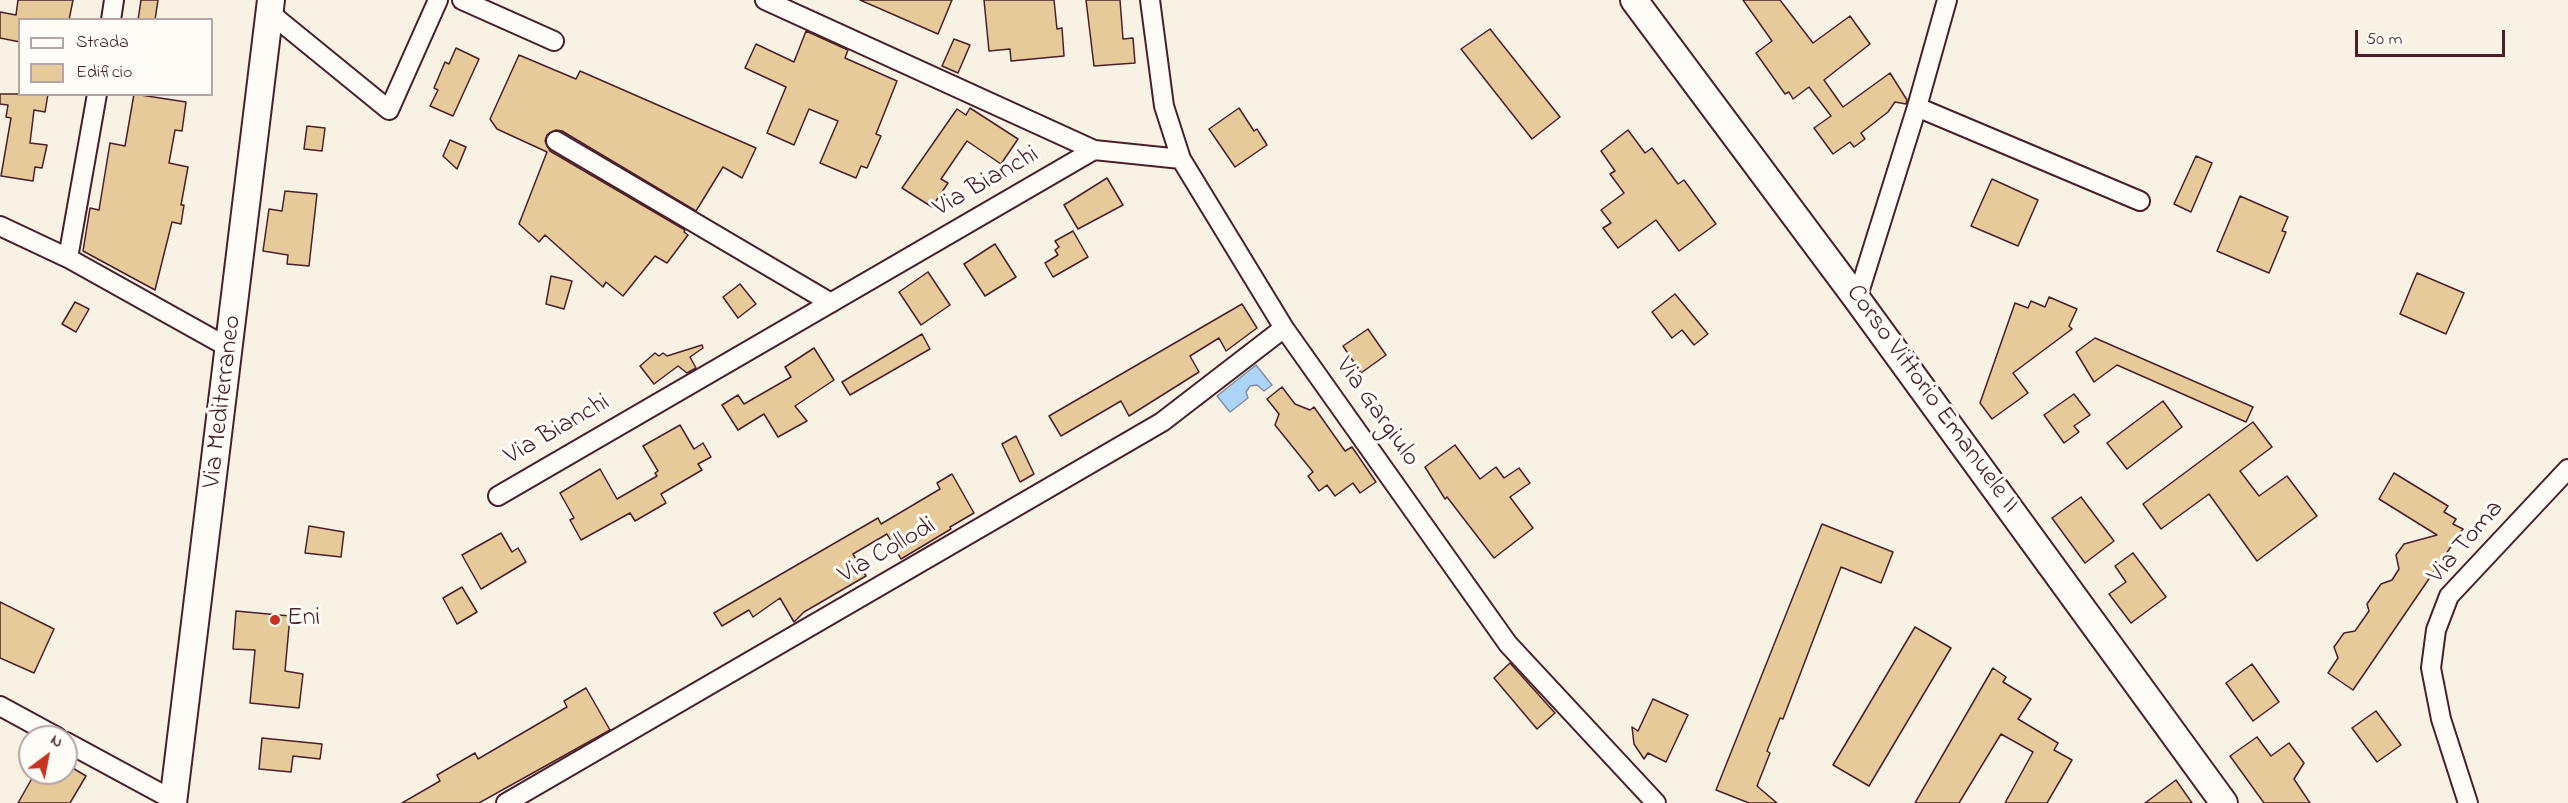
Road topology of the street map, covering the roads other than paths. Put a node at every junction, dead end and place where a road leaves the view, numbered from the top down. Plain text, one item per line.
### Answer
1 (114, 0) edge
2 (438, 0) edge
3 (462, 0) edge
4 (765, 0) edge
5 (1150, 0) edge
6 (1634, 0) edge
7 (1947, 0) edge
8 (271, 6) edge
9 (111, 18) edge
10 (554, 41) dead end
11 (97, 96) edge
12 (1917, 107) junction
13 (556, 141) dead end
14 (1094, 150) junction
15 (1181, 159) junction
16 (2140, 201) dead end
17 (0, 226) edge
18 (68, 258) junction
19 (1857, 299) junction
20 (831, 303) junction
21 (1284, 327) junction
22 (231, 349) junction
23 (2568, 469) edge
24 (498, 496) dead end
25 (0, 706) edge
26 (35, 725) edge
27 (78, 749) edge
28 (173, 801) edge
29 (506, 803) edge
30 (1656, 803) edge
31 (2224, 803) edge
32 (2468, 803) edge

1 - 9 street
2 - 8 street
3 - 10 street
4 - 14 street
5 - 15 street, Via Gargiulo
6 - 19 street, Corso Vittorio Emanuele II
7 - 12 street
8 - 22 street, Via Mediterraneo
11 - 18 street
12 - 16 street
12 - 19 street
13 - 20 street
14 - 15 street
14 - 20 street, Via Bianchi
15 - 21 street, Via Gargiulo
17 - 18 street
18 - 22 street
19 - 31 street, Corso Vittorio Emanuele II
20 - 24 street, Via Bianchi
21 - 29 street, Via Collodi
21 - 30 street, Via Gargiulo
22 - 28 street, Via Mediterraneo
23 - 32 street, Via Toma
25 - 26 street
27 - 28 street

